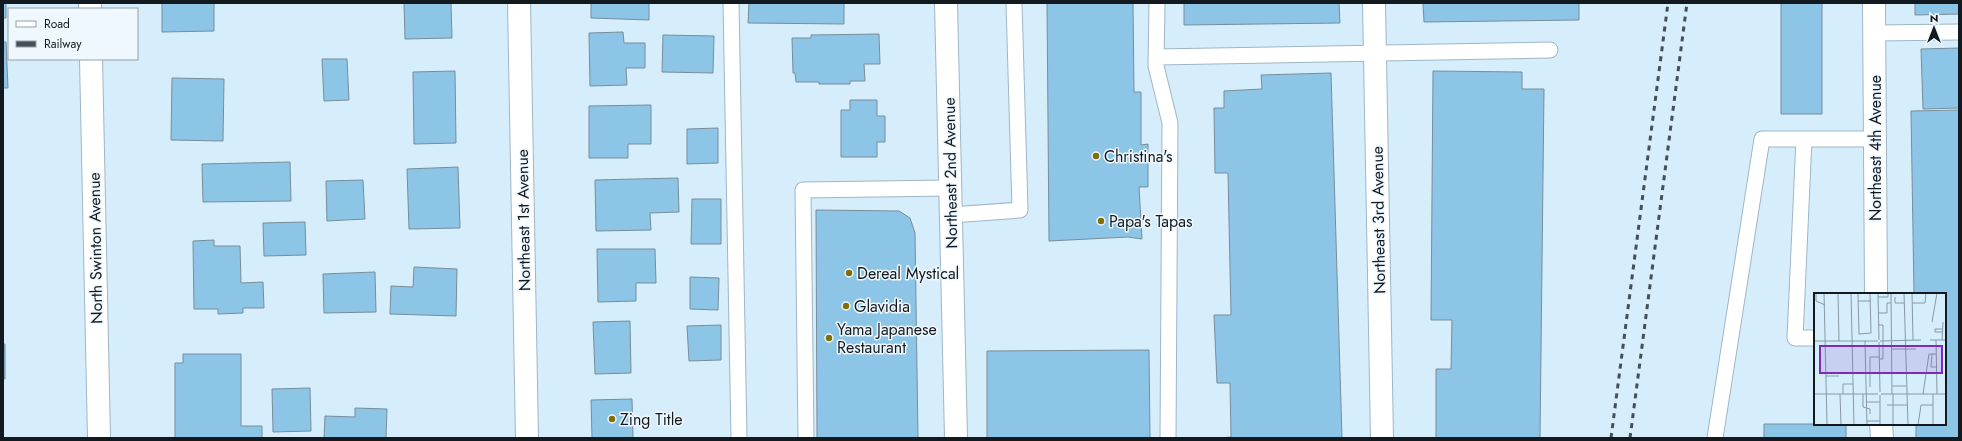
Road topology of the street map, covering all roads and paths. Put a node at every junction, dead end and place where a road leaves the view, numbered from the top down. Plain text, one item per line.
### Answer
1 (519, 3) edge
2 (731, 3) edge
3 (946, 3) edge
4 (1014, 3) edge
5 (1157, 3) edge
6 (1374, 3) edge
7 (1874, 3) edge
8 (1959, 32) edge
9 (1874, 33) junction
10 (1550, 50) dead end
11 (1375, 54) junction
12 (1156, 57) junction
13 (91, 60) edge
14 (1804, 139) junction
15 (1875, 139) junction
16 (950, 188) junction
17 (951, 215) junction
18 (1876, 293) edge
19 (1814, 338) edge
20 (1881, 425) edge
21 (99, 438) edge
22 (527, 438) edge
23 (739, 438) edge
24 (806, 438) edge
25 (956, 438) edge
26 (1168, 438) edge
27 (1382, 438) edge
28 (1715, 438) edge
29 (1882, 438) edge

1 - 22 street, Northeast 1st Avenue
2 - 23 lane
3 - 16 street, Northeast 2nd Avenue
4 - 17 lane
5 - 12 lane
6 - 11 street, Northeast 3rd Avenue
7 - 9 street, Northeast 4th Avenue
8 - 9 lane
9 - 15 street, Northeast 4th Avenue
10 - 11 lane
11 - 12 lane
11 - 27 street, Northeast 3rd Avenue
12 - 26 lane
13 - 21 street, North Swinton Avenue
14 - 15 lane
14 - 19 lane
14 - 28 lane
15 - 18 street, Northeast 4th Avenue
16 - 17 street, Northeast 2nd Avenue
16 - 24 lane
17 - 25 street, Northeast 2nd Avenue
20 - 29 street

